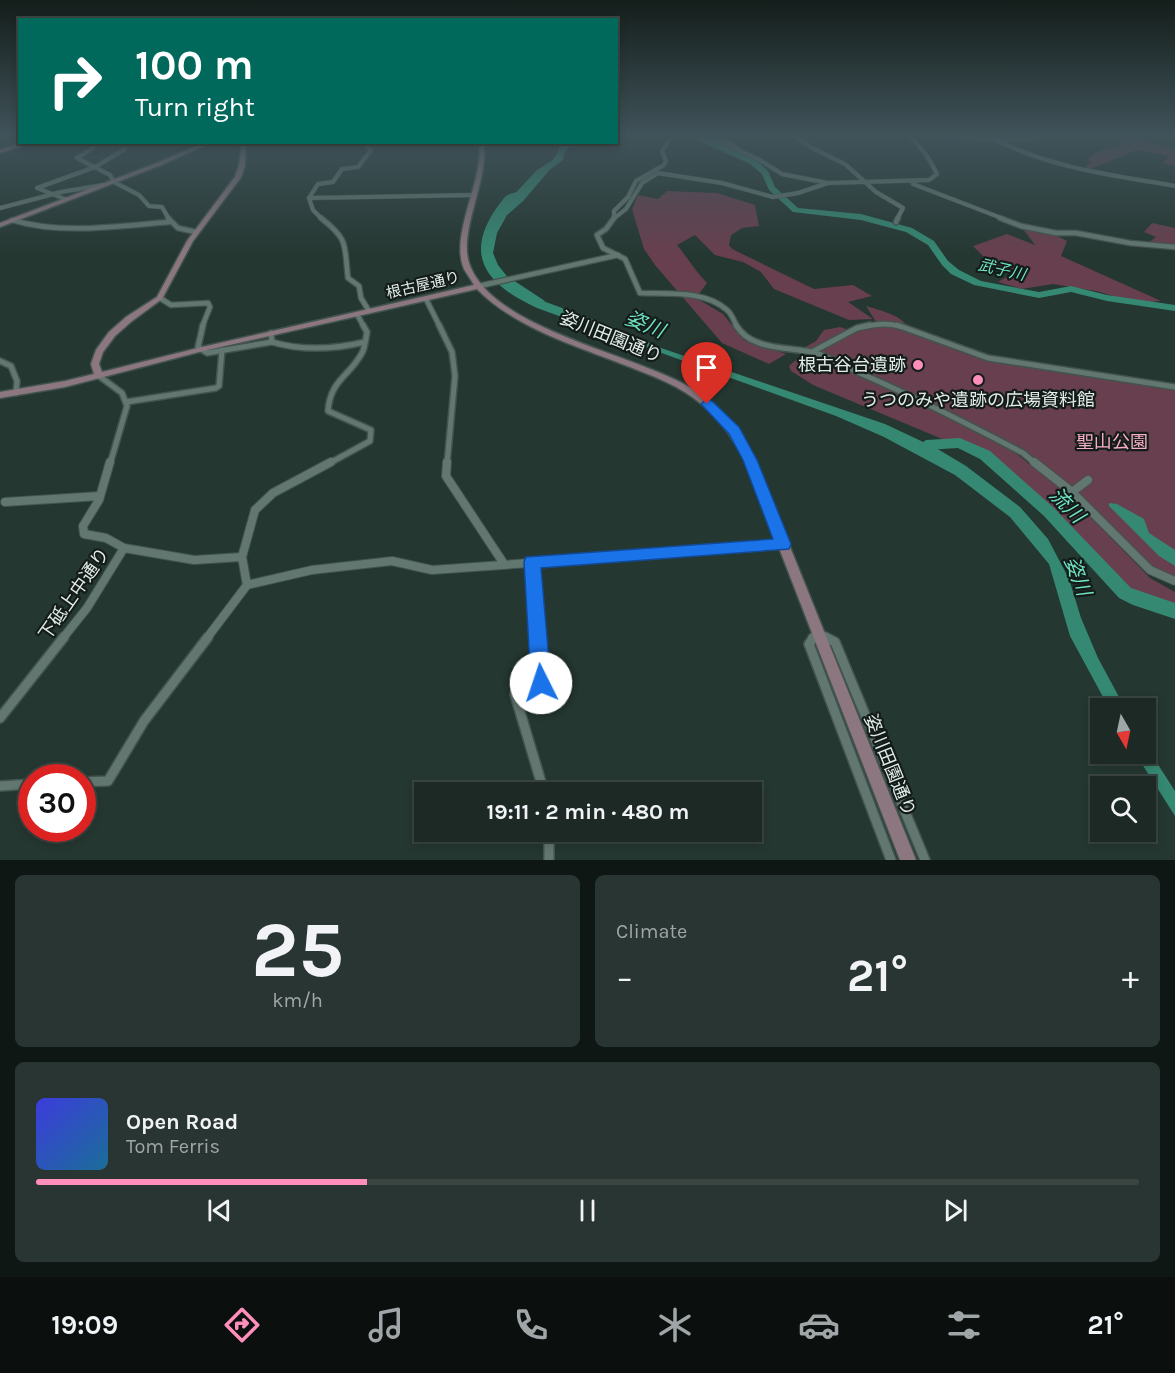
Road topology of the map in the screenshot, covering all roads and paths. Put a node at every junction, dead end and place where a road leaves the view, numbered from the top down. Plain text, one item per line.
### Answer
1 (75, 174) edge
2 (108, 174) edge
3 (136, 174) edge
4 (239, 174) edge
5 (338, 174) edge
6 (478, 174) edge
7 (649, 174) edge
8 (656, 174) edge
9 (665, 174) edge
10 (783, 174) edge
11 (858, 174) edge
12 (937, 174) edge
13 (1112, 174) edge
14 (114, 182) junction
15 (868, 182) junction
16 (908, 182) junction
17 (828, 183) junction
18 (103, 185) junction
19 (1175, 186) edge
20 (53, 194) junction
21 (474, 195) junction
22 (309, 198) junction
23 (65, 199) junction
24 (0, 208) edge
25 (614, 217) junction
26 (12, 220) junction
27 (169, 222) junction
28 (896, 222) dead end
29 (0, 225) edge
30 (196, 232) junction
31 (1175, 247) edge
32 (618, 255) junction
33 (483, 285) junction
34 (160, 298) junction
35 (426, 299) junction
36 (369, 311) junction
37 (357, 314) junction
38 (271, 333) junction
39 (272, 342) junction
40 (365, 342) junction
41 (202, 349) junction
42 (222, 350) junction
43 (812, 352) junction
44 (0, 361) edge
45 (99, 376) junction
46 (1175, 387) edge
47 (16, 393) junction
48 (0, 395) edge
49 (126, 402) junction
50 (1088, 480) dead end
51 (1072, 492) junction
52 (100, 496) junction
53 (5, 502) dead end
54 (783, 544) junction
55 (124, 548) junction
56 (242, 558) junction
57 (532, 562) junction
58 (504, 564) junction
59 (1175, 581) edge
60 (247, 585) junction
61 (818, 633) junction
62 (0, 718) edge
63 (96, 781) edge
64 (541, 782) edge
65 (18, 785) edge
66 (0, 786) edge
67 (549, 842) edge
68 (549, 860) edge
69 (891, 860) edge
70 (908, 860) edge
71 (925, 860) edge

1 - 20 street
2 - 14 street
3 - 14 street
4 - 30 street
5 - 22 street
6 - 21 street, 姿川田園通り
7 - 25 street
8 - 25 street
9 - 17 street
10 - 17 street
11 - 15 street
12 - 16 street
13 - 19 street
14 - 18 street
14 - 27 street
15 - 16 street
15 - 17 street
15 - 28 street
16 - 31 street
18 - 20 street
18 - 23 street
20 - 23 street
20 - 24 street
21 - 22 street
21 - 33 street, 姿川田園通り
22 - 36 street
23 - 26 street
25 - 32 street
26 - 27 street
26 - 29 street
27 - 30 street
30 - 34 street
32 - 33 street, 根古屋通り
32 - 43 street
33 - 35 street, 根古屋通り
33 - 54 street, 姿川田園通り
34 - 41 street
34 - 45 street
35 - 36 street, 根古屋通り
35 - 58 street
36 - 37 street, 根古屋通り
37 - 38 street, 根古屋通り
37 - 40 street
38 - 39 street
38 - 41 street, 根古屋通り
39 - 40 street
39 - 42 street
40 - 56 street
41 - 42 street
41 - 45 street, 根古屋通り
42 - 49 street
43 - 46 street
43 - 51 street
44 - 47 street
45 - 47 street, 根古屋通り
45 - 49 street
47 - 48 street, 根古屋通り
49 - 52 street, 下砥上中通り
50 - 51 street
51 - 59 street
52 - 53 street
52 - 55 street, 下砥上中通り
54 - 57 street
54 - 61 street, 姿川田園通り
55 - 56 street
55 - 62 street, 下砥上中通り
56 - 60 street
57 - 58 street
57 - 64 street
58 - 60 street
60 - 63 street
61 - 69 street
61 - 70 street, 姿川田園通り
61 - 71 street
65 - 66 street
67 - 68 street

